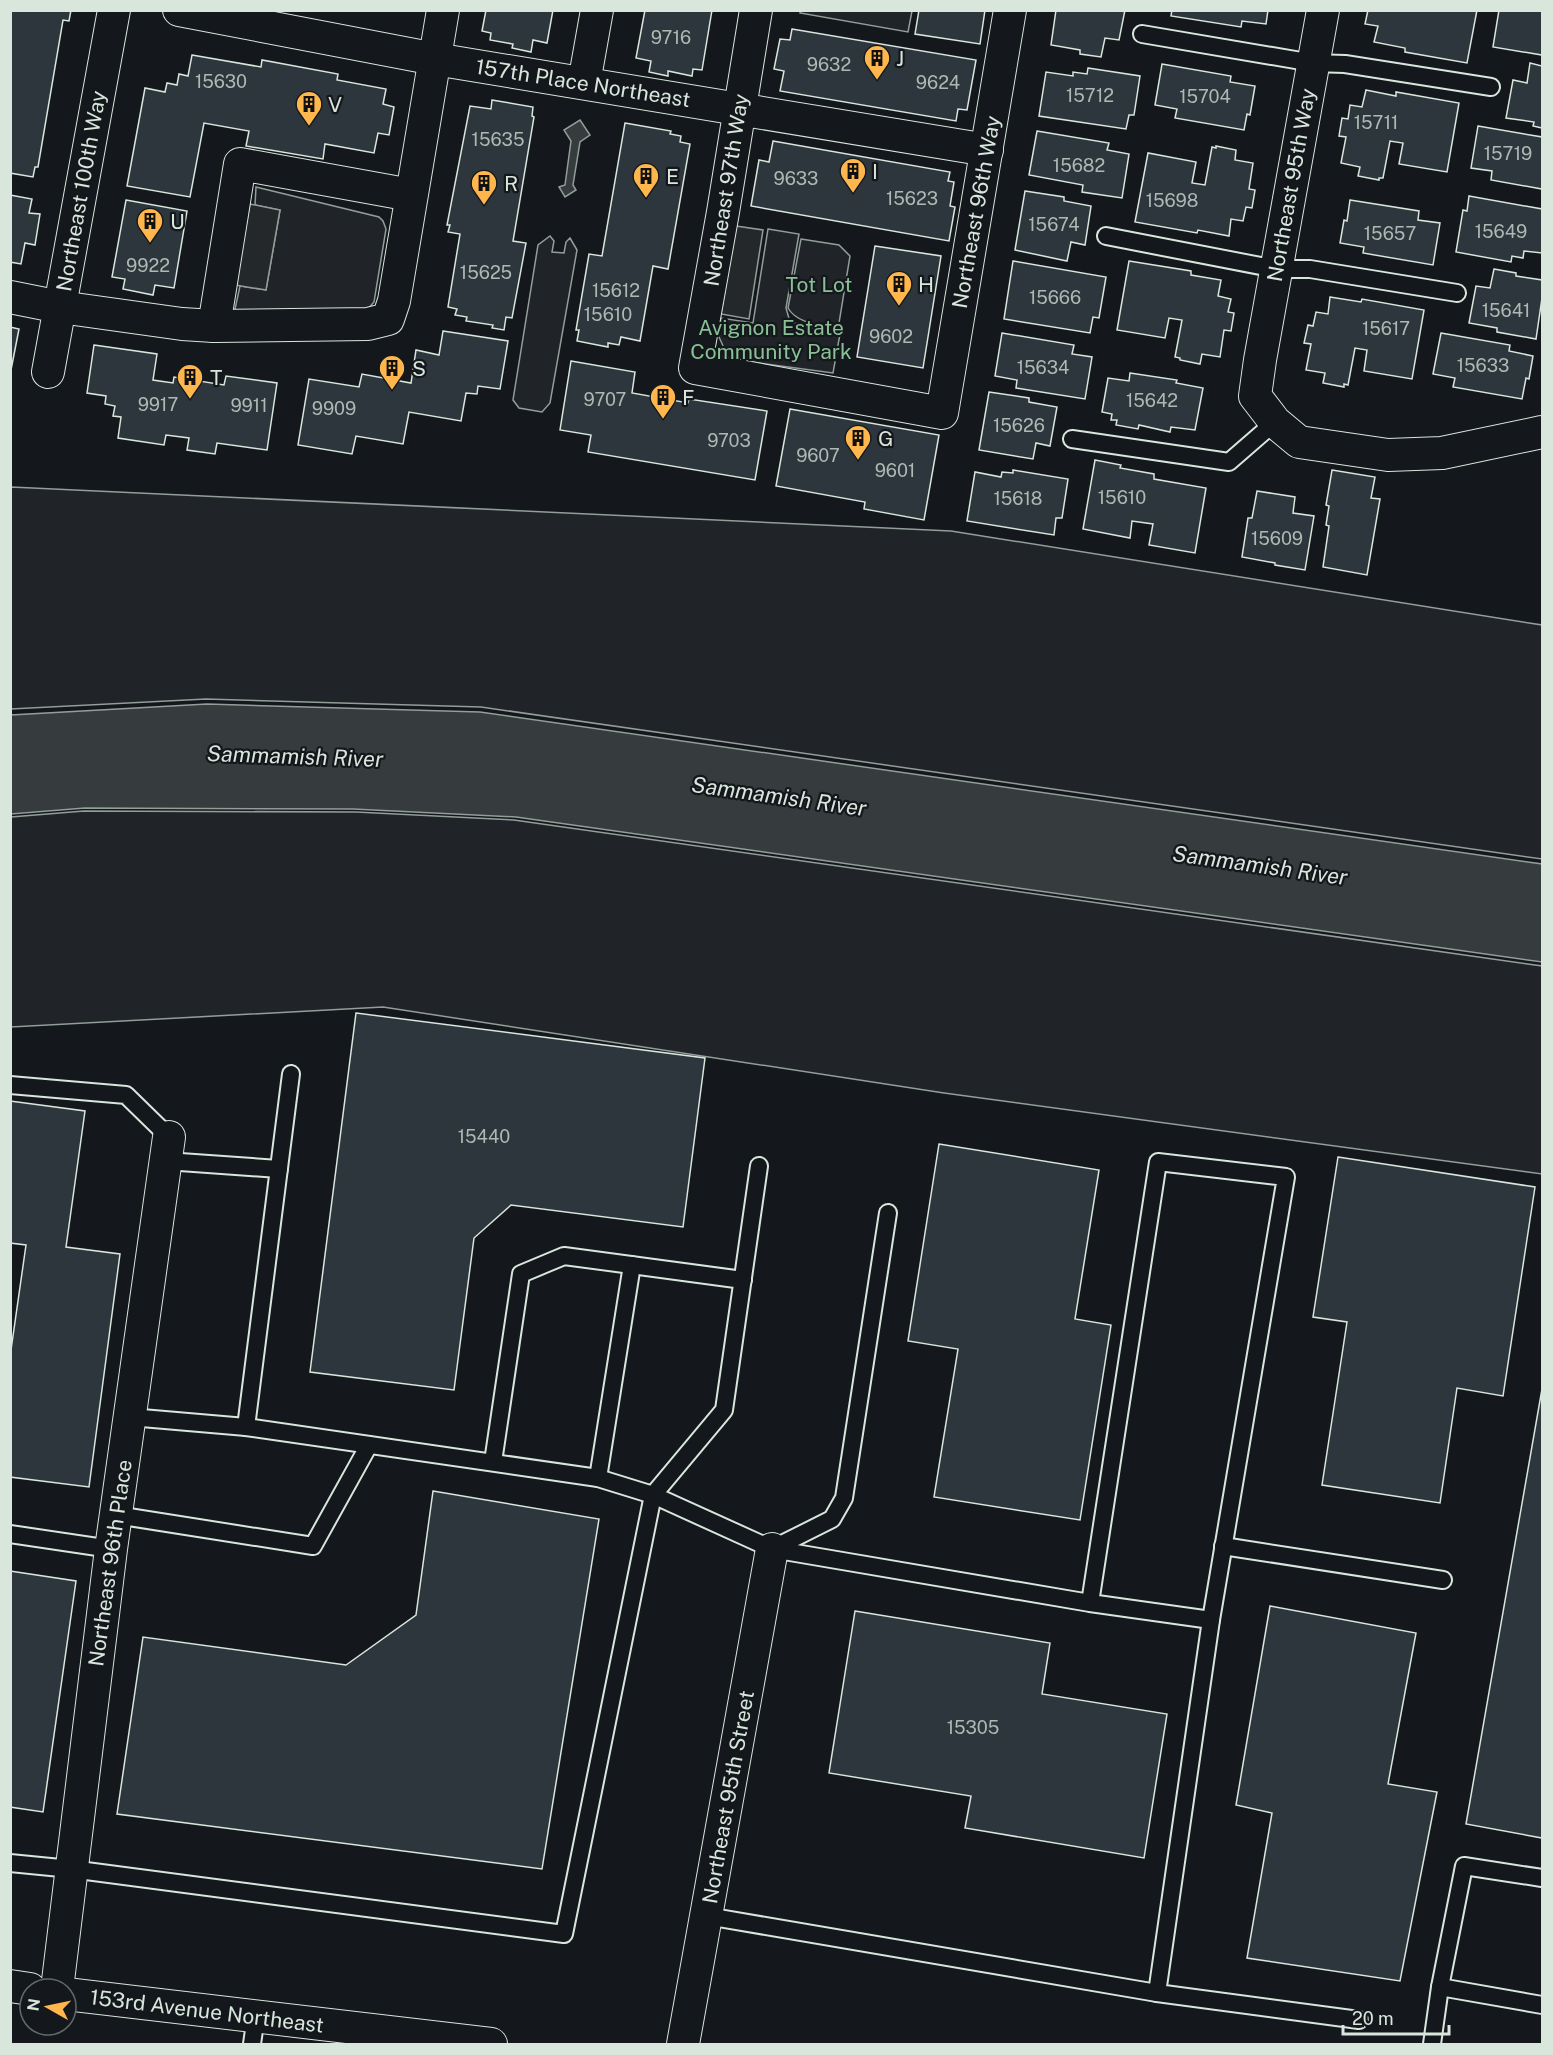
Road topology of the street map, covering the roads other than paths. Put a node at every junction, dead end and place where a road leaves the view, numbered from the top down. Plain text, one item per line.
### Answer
1 (114, 10) edge
2 (179, 10) edge
3 (444, 10) edge
4 (597, 10) edge
5 (756, 10) edge
6 (1010, 10) edge
7 (1323, 10) edge
8 (1142, 34) dead end
9 (435, 59) junction
10 (1313, 63) junction
11 (584, 83) junction
12 (1491, 87) dead end
13 (739, 108) junction
14 (987, 150) junction
15 (411, 195) junction
16 (1106, 236) dead end
17 (1276, 269) junction
18 (1457, 293) dead end
19 (10, 297) edge
20 (60, 307) junction
21 (214, 326) junction
22 (48, 372) dead end
23 (942, 412) joint
24 (1275, 422) junction
25 (1542, 432) edge
26 (1072, 439) dead end
27 (291, 1074) dead end
28 (10, 1085) edge
29 (168, 1149) junction
30 (759, 1166) dead end
31 (279, 1169) junction
32 (888, 1213) dead end
33 (632, 1265) junction
34 (743, 1280) junction
35 (130, 1417) junction
36 (246, 1427) junction
37 (369, 1445) junction
38 (493, 1462) junction
39 (598, 1478) junction
40 (653, 1495) junction
41 (116, 1515) junction
42 (10, 1534) edge
43 (1223, 1546) junction
44 (772, 1549) junction
45 (111, 1550) junction
46 (1443, 1580) dead end
47 (1090, 1603) junction
48 (1211, 1620) junction
49 (10, 1863) edge
50 (71, 1869) junction
51 (1542, 1878) edge
52 (707, 1916) junction
53 (58, 1977) edge
54 (1440, 1987) junction
55 (1157, 1993) junction
56 (78, 1996) edge
57 (1542, 2005) edge
58 (1359, 2020) dead end
59 (254, 2030) edge
60 (491, 2044) edge
61 (683, 2044) edge
62 (1432, 2044) edge

1 - 20 street, Northeast 100th Way
2 - 9 street, 157th Place Northeast
3 - 9 street
4 - 11 street
5 - 13 street, Northeast 97th Way
6 - 14 street, Northeast 96th Way
7 - 10 street, Northeast 95th Way
8 - 10 lane
9 - 11 street, 157th Place Northeast
9 - 15 street
10 - 12 lane
10 - 17 street, Northeast 95th Way
11 - 13 street, 157th Place Northeast
13 - 14 street, 157th Place Northeast
13 - 23 street, Northeast 97th Way
14 - 23 street, Northeast 96th Way
15 - 21 street
15 - 21 street
16 - 17 lane
17 - 18 lane
17 - 24 street, Northeast 95th Way
19 - 20 street
20 - 21 street
20 - 22 street, Northeast 100th Way
24 - 25 street, Northeast 95th Way
24 - 26 lane
27 - 31 lane
28 - 29 lane
29 - 31 lane
29 - 35 street, Northeast 96th Place
30 - 34 lane
31 - 36 lane
32 - 44 lane
33 - 34 lane
33 - 38 lane
33 - 39 lane
34 - 40 lane
35 - 36 lane
35 - 41 street, Northeast 96th Place
36 - 37 lane
37 - 38 lane
37 - 41 lane
38 - 39 lane
39 - 40 lane
40 - 44 lane
40 - 50 lane
41 - 45 street, Northeast 96th Place
42 - 45 lane
43 - 46 lane
43 - 47 lane
43 - 48 lane
44 - 47 lane
44 - 52 street, Northeast 95th Street
45 - 50 street, Northeast 96th Place
47 - 48 lane
48 - 55 lane
49 - 50 lane
50 - 53 street, Northeast 96th Place
51 - 54 lane
52 - 55 lane
52 - 61 street, Northeast 95th Street
54 - 57 lane
54 - 62 lane
55 - 58 lane
56 - 59 street, 153rd Avenue Northeast
59 - 60 street, 153rd Avenue Northeast

